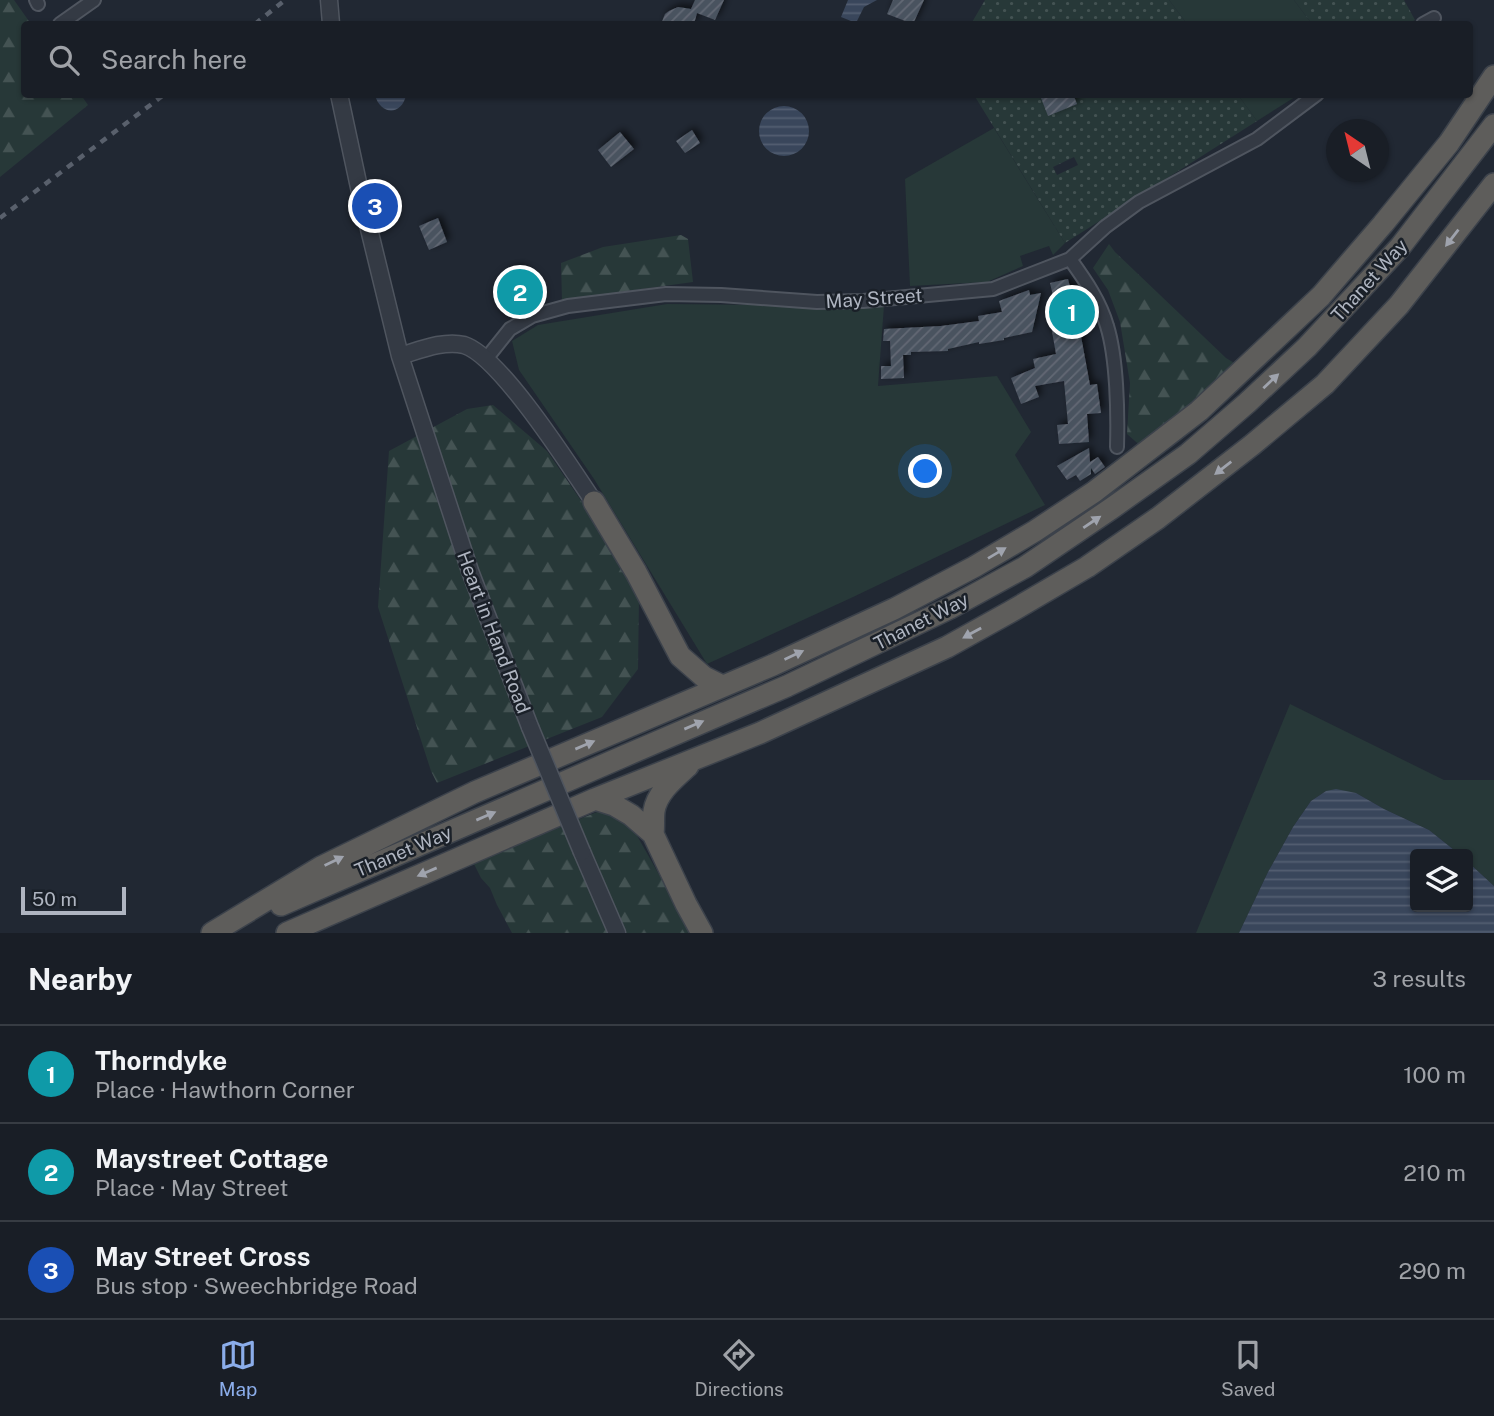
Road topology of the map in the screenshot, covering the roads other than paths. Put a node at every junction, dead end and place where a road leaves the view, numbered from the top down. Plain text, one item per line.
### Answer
1 (94, 0) edge
2 (329, 0) edge
3 (65, 21) edge
4 (331, 21) edge
5 (1494, 76) edge
6 (340, 98) edge
7 (1312, 98) edge
8 (1494, 125) edge
9 (1494, 184) edge
10 (1070, 259) junction
11 (400, 356) junction
12 (486, 359) junction
13 (1117, 447) dead end
14 (594, 502) joint
15 (680, 656) junction
16 (722, 686) junction
17 (672, 708) junction
18 (695, 759) junction
19 (595, 799) junction
20 (653, 834) junction
21 (212, 933) edge
22 (222, 933) edge
23 (287, 933) edge
24 (617, 933) edge
25 (702, 933) edge

1 - 3 street
2 - 4 street
16 -> 5 highway
6 - 11 street, Heart in Hand Road
7 - 10 street, May Street
22 -> 8 highway, Thanet Way
9 -> 18 highway, Thanet Way
10 - 12 street, May Street
10 - 13 street
11 - 12 street
11 - 24 street, Heart in Hand Road, bridge
12 - 14 street
14 - 15 highway
15 - 16 highway
15 - 17 highway
16 - 17 highway
21 -> 17 highway
18 - 19 highway, Thanet Way
18 - 20 highway
19 - 20 highway
19 -> 23 highway, Thanet Way
20 - 25 highway

